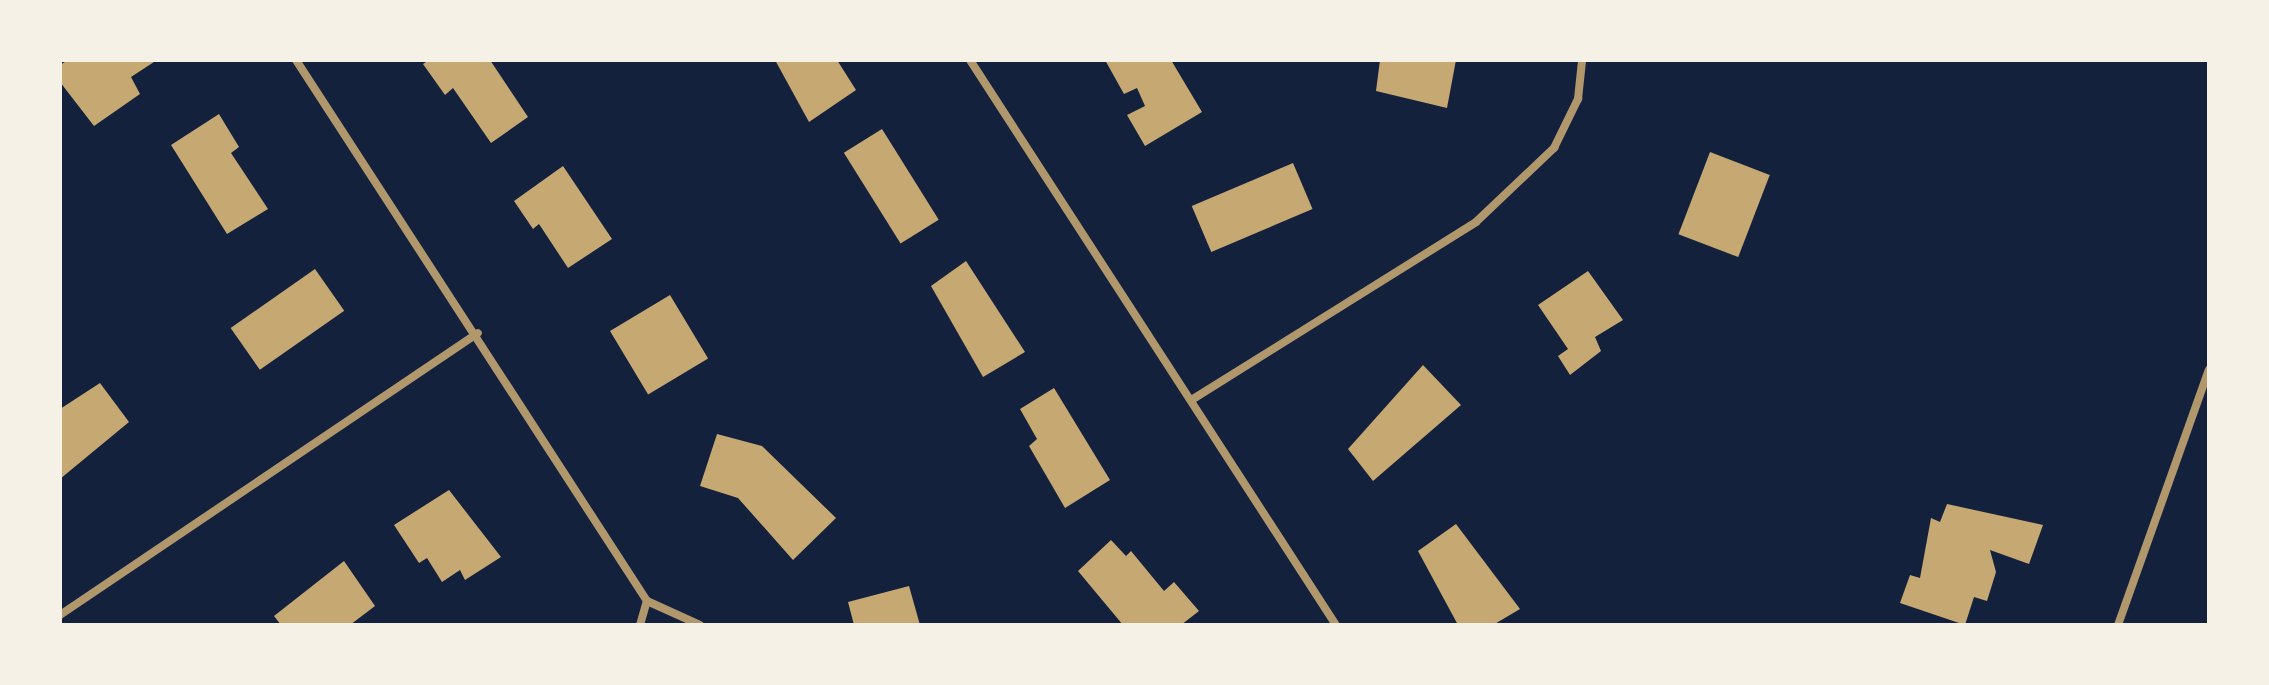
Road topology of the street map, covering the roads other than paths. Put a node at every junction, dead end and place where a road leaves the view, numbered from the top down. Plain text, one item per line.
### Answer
1 (296, 60) edge
2 (970, 60) edge
3 (1582, 60) edge
4 (478, 333) junction
5 (2209, 370) edge
6 (1193, 399) junction
7 (647, 601) junction
8 (60, 615) edge
9 (640, 625) edge
10 (700, 625) edge
11 (1336, 625) edge
12 (2118, 625) edge

1 - 4 street
2 - 6 street
3 - 6 street
4 - 7 street
4 - 8 street
5 - 12 street
6 - 11 street
7 - 9 street
7 - 10 street

